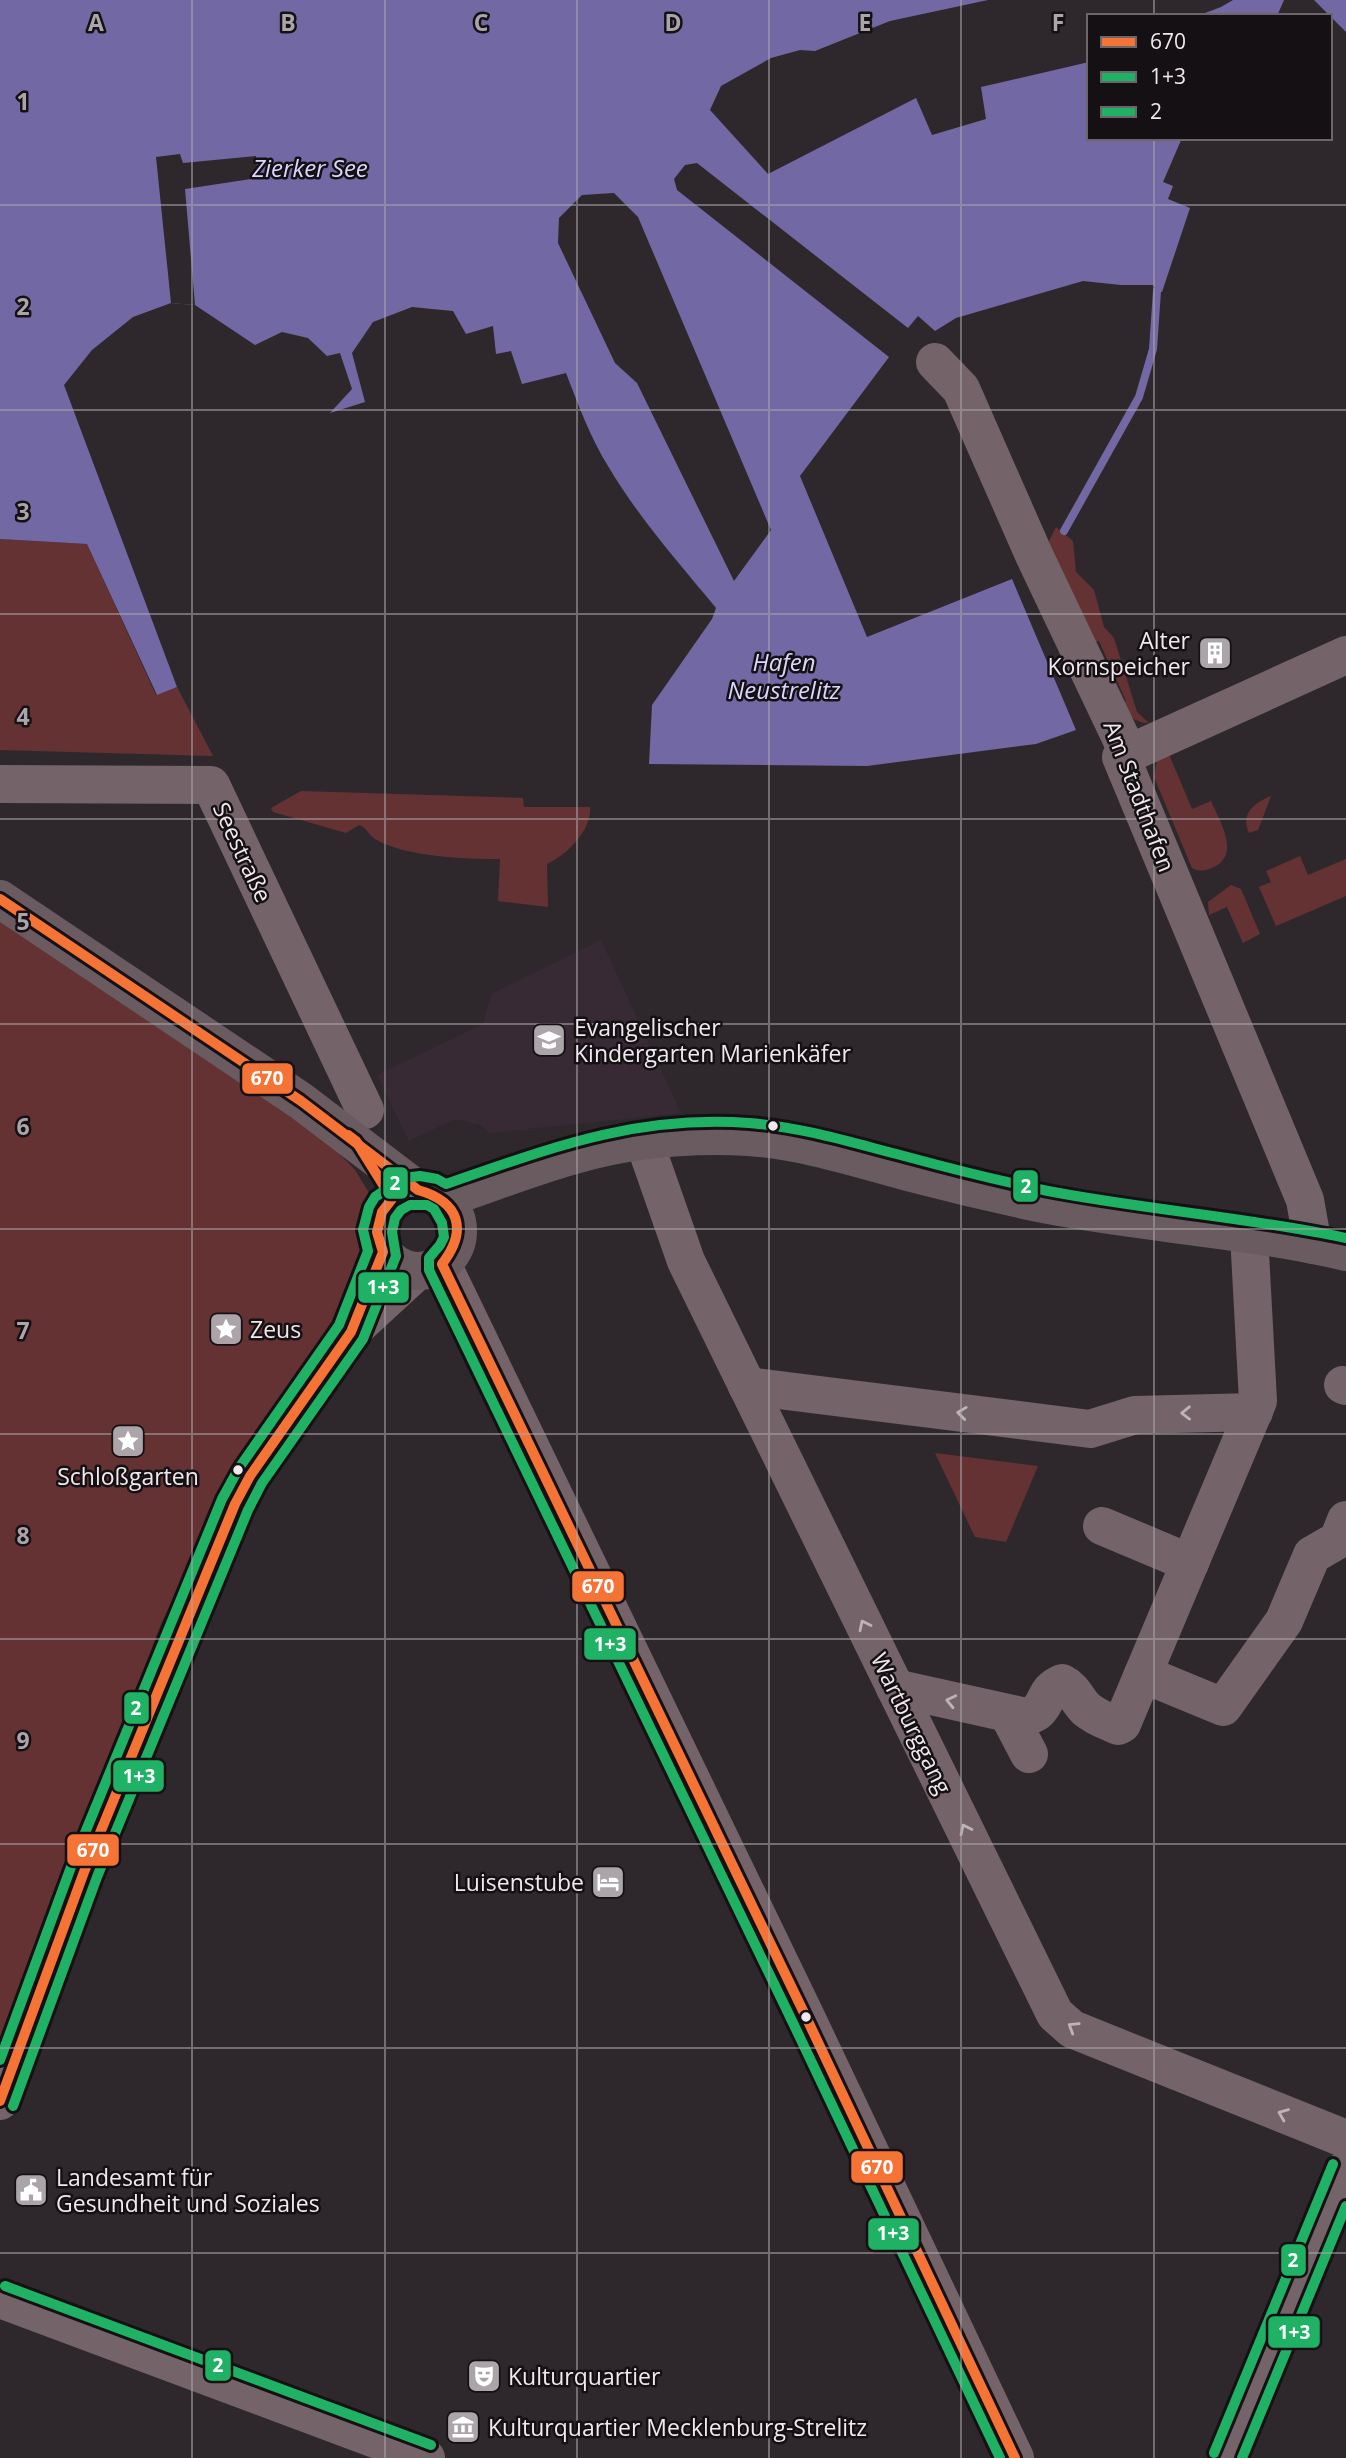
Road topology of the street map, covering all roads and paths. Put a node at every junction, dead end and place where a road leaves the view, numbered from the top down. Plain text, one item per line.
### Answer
1 (935, 362) dead end
2 (1346, 655) edge
3 (1129, 755) junction
4 (0, 784) edge
5 (0, 899) edge
6 (360, 1126) junction
7 (644, 1141) junction
8 (576, 1154) junction
9 (418, 1196) junction
10 (1249, 1234) junction
11 (1330, 1249) edge
12 (383, 1252) junction
13 (439, 1258) junction
14 (351, 1332) junction
15 (747, 1385) junction
16 (1254, 1412) junction
17 (1346, 1520) edge
18 (1102, 1525) dead end
19 (1190, 1563) junction
20 (1143, 1674) junction
21 (895, 1688) junction
22 (1008, 1714) junction
23 (1029, 1754) dead end
24 (0, 2101) edge
25 (1346, 2139) edge
26 (1346, 2169) edge
27 (0, 2299) edge
28 (426, 2458) edge
29 (1015, 2458) edge
30 (1227, 2458) edge

1 - 3 street, Am Stadthafen
2 - 3 street
3 - 11 street, Am Stadthafen
4 - 6 street, Seestraße
5 - 6 main road
6 - 9 main road
7 - 8 main road
7 - 10 main road
7 - 15 street, Wartburggang
8 - 9 main road
8 - 13 main road
9 - 12 main road
9 - 13 main road
10 - 11 main road
10 - 16 street
12 - 13 main road
12 - 14 street
13 - 14 street
13 - 29 street
14 - 24 street
16 -> 15 street
21 -> 15 street, Wartburggang
16 - 19 street
17 - 20 street
18 - 19 street
19 - 20 street
20 - 22 street
22 -> 21 street
25 -> 21 street, Wartburggang
22 - 23 street
26 - 30 street
27 - 28 street

